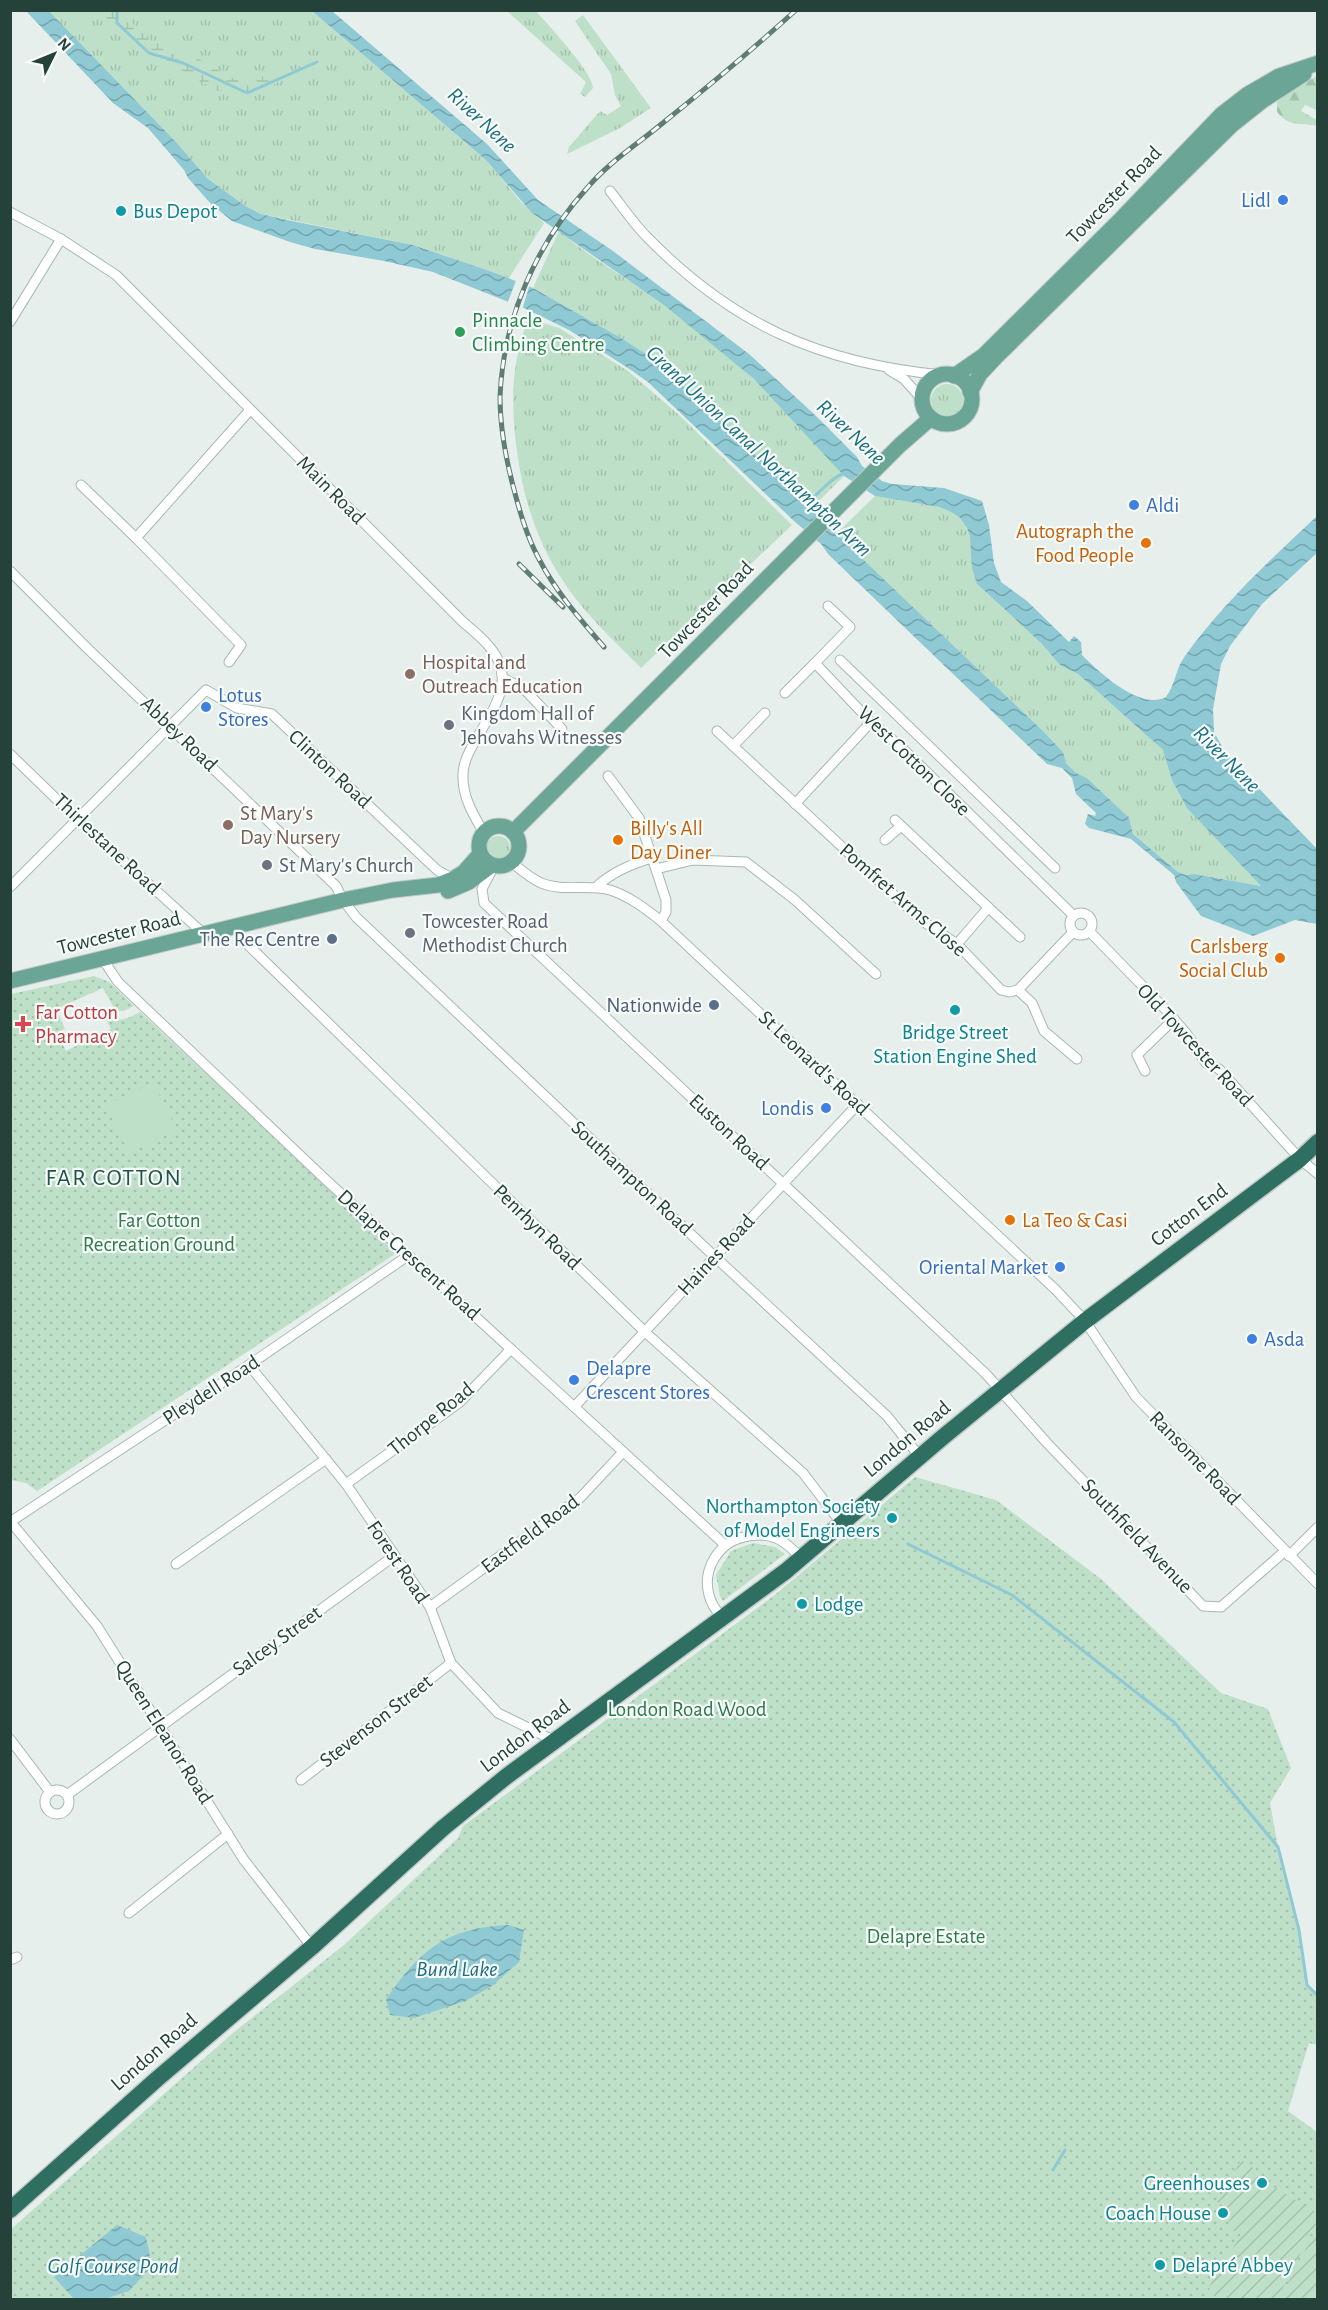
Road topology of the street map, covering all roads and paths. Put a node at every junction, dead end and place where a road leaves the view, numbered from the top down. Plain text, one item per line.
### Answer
1 (1317, 65) edge
2 (610, 191) dead end
3 (10, 212) edge
4 (61, 239) junction
5 (10, 322) edge
6 (882, 366) junction
7 (948, 376) junction
8 (970, 392) junction
9 (922, 399) junction
10 (250, 410) junction
11 (931, 418) junction
12 (81, 485) dead end
13 (136, 538) junction
14 (10, 571) edge
15 (828, 606) dead end
16 (840, 660) dead end
17 (229, 662) dead end
18 (815, 663) junction
19 (503, 678) junction
20 (785, 693) dead end
21 (765, 713) dead end
22 (871, 722) junction
23 (171, 727) junction
24 (562, 729) dead end
25 (912, 730) junction
26 (717, 731) dead end
27 (733, 746) junction
28 (901, 747) junction
29 (10, 754) edge
30 (608, 776) dead end
31 (795, 804) junction
32 (77, 819) junction
33 (513, 832) junction
34 (484, 833) junction
35 (885, 840) dead end
36 (480, 854) junction
37 (652, 858) junction
38 (511, 862) junction
39 (493, 866) junction
40 (1055, 868) dead end
41 (656, 870) junction
42 (453, 879) junction
43 (10, 887) edge
44 (596, 887) junction
45 (343, 900) junction
46 (988, 908) junction
47 (1073, 915) junction
48 (661, 921) junction
49 (236, 926) junction
50 (1089, 931) junction
51 (1072, 932) junction
52 (204, 934) junction
53 (1020, 937) dead end
54 (957, 944) junction
55 (102, 958) junction
56 (876, 974) dead end
57 (10, 981) edge
58 (1018, 990) junction
59 (1174, 1019) junction
60 (1077, 1059) dead end
61 (1145, 1071) dead end
62 (858, 1104) junction
63 (1317, 1142) edge
64 (1300, 1159) junction
65 (1317, 1173) edge
66 (784, 1184) junction
67 (409, 1256) junction
68 (714, 1256) junction
69 (1085, 1321) junction
70 (645, 1332) junction
71 (511, 1349) junction
72 (249, 1365) junction
73 (1002, 1390) junction
74 (574, 1407) junction
75 (623, 1452) junction
76 (920, 1457) junction
77 (326, 1459) junction
78 (346, 1484) junction
79 (11, 1522) edge
80 (842, 1524) junction
81 (1317, 1527) edge
82 (724, 1544) junction
83 (1287, 1553) junction
84 (394, 1556) junction
85 (802, 1558) junction
86 (176, 1564) dead end
87 (1317, 1584) edge
88 (430, 1607) junction
89 (723, 1619) junction
90 (451, 1663) junction
91 (160, 1726) junction
92 (10, 1738) edge
93 (555, 1741) junction
94 (301, 1780) dead end
95 (50, 1792) junction
96 (67, 1796) junction
97 (228, 1834) junction
98 (129, 1913) dead end
99 (312, 1947) junction
100 (10, 2210) edge

1 - 7 main road, Towcester Road
1 - 8 main road, Towcester Road
2 - 6 street
3 - 4 street, Main Road
4 - 5 street
4 - 10 street, Main Road
6 - 7 street
6 - 9 street
7 - 8 main road
7 - 9 main road
8 - 11 main road
9 - 11 main road
10 - 13 street
10 - 19 street, Main Road
11 - 33 main road, Towcester Road
12 - 13 street
13 - 17 street
14 - 23 street, Abbey Road
15 - 18 street
16 - 25 street
18 - 20 street
18 - 22 street, West Cotton Close
19 - 24 street
19 - 34 street
21 - 27 street
22 - 28 street, West Cotton Close
22 - 31 street
23 - 32 street
23 - 42 street, Clinton Road
23 - 45 street, Abbey Road
25 - 28 street
25 - 40 street
26 - 27 street, Pomfret Arms Close
27 - 31 street, Pomfret Arms Close
28 - 47 street, West Cotton Close
29 - 32 street, Thirlestane Road
30 - 37 street
31 - 54 street, Pomfret Arms Close
32 - 43 street
32 - 52 street, Thirlestane Road
33 - 34 main road
33 - 38 main road
34 - 36 main road
35 - 46 street
36 - 39 main road
36 - 42 main road, Towcester Road
37 - 41 street
37 - 44 street
38 - 39 main road
38 - 44 street, St Leonard's Road
39 - 45 main road, Towcester Road
39 - 66 street, Euston Road
41 - 48 street
41 - 56 street
42 - 45 main road, Towcester Road
44 - 48 street, St Leonard's Road
45 - 49 main road, Towcester Road
45 - 68 street, Southampton Road
46 - 53 street
46 - 54 street
47 - 50 street
47 - 51 street
48 - 62 street, St Leonard's Road
49 - 52 main road, Towcester Road
49 - 70 street, Penrhyn Road
50 - 51 street
50 - 59 street, Old Towcester Road
51 - 58 street
52 - 55 main road, Towcester Road
54 - 58 street, Pomfret Arms Close
55 - 57 main road, Towcester Road
55 - 67 street, Delapre Crescent Road
58 - 60 street
59 - 61 street
59 - 64 street, Old Towcester Road
62 - 66 street, Haines Road
62 - 69 street, St Leonard's Road
63 - 64 highway, Cotton End
64 - 65 street, Old Towcester Road
64 - 69 highway, Cotton End
66 - 68 street, Haines Road
66 - 73 street, Euston Road
67 - 71 street, Delapre Crescent Road
67 - 72 street, Pleydell Road
68 - 70 street, Haines Road
68 - 76 street, Southampton Road
69 - 73 highway, London Road
69 - 83 street, Ransome Road
70 - 74 street, Haines Road
70 - 80 street, Penrhyn Road
71 - 74 street, Delapre Crescent Road
71 - 78 street, Thorpe Road
72 - 77 street, Forest Road
72 - 79 street, Pleydell Road
73 - 76 highway, London Road
73 - 83 street, Southfield Avenue
74 - 75 street, Delapre Crescent Road
75 - 82 street, Delapre Crescent Road
75 - 88 street, Eastfield Road
76 - 80 highway, London Road
77 - 78 street, Forest Road
77 - 86 street
78 - 84 street, Forest Road
79 - 91 street, Queen Eleanor Road
80 - 85 highway, London Road
81 - 83 street, Southfield Avenue
82 - 85 street
82 - 89 street
83 - 87 street, Ransome Road
84 - 88 street, Forest Road
84 - 91 street, Salcey Street
85 - 89 highway, London Road
88 - 90 street, Forest Road
89 - 93 highway, London Road
90 - 93 street, Forest Road
90 - 94 street, Stevenson Street
91 - 96 street, Salcey Street
91 - 97 street, Queen Eleanor Road
92 - 95 street
93 - 99 highway, London Road
95 - 96 street
95 - 96 street
97 - 98 street
97 - 99 street, Queen Eleanor Road
99 - 100 highway, London Road

